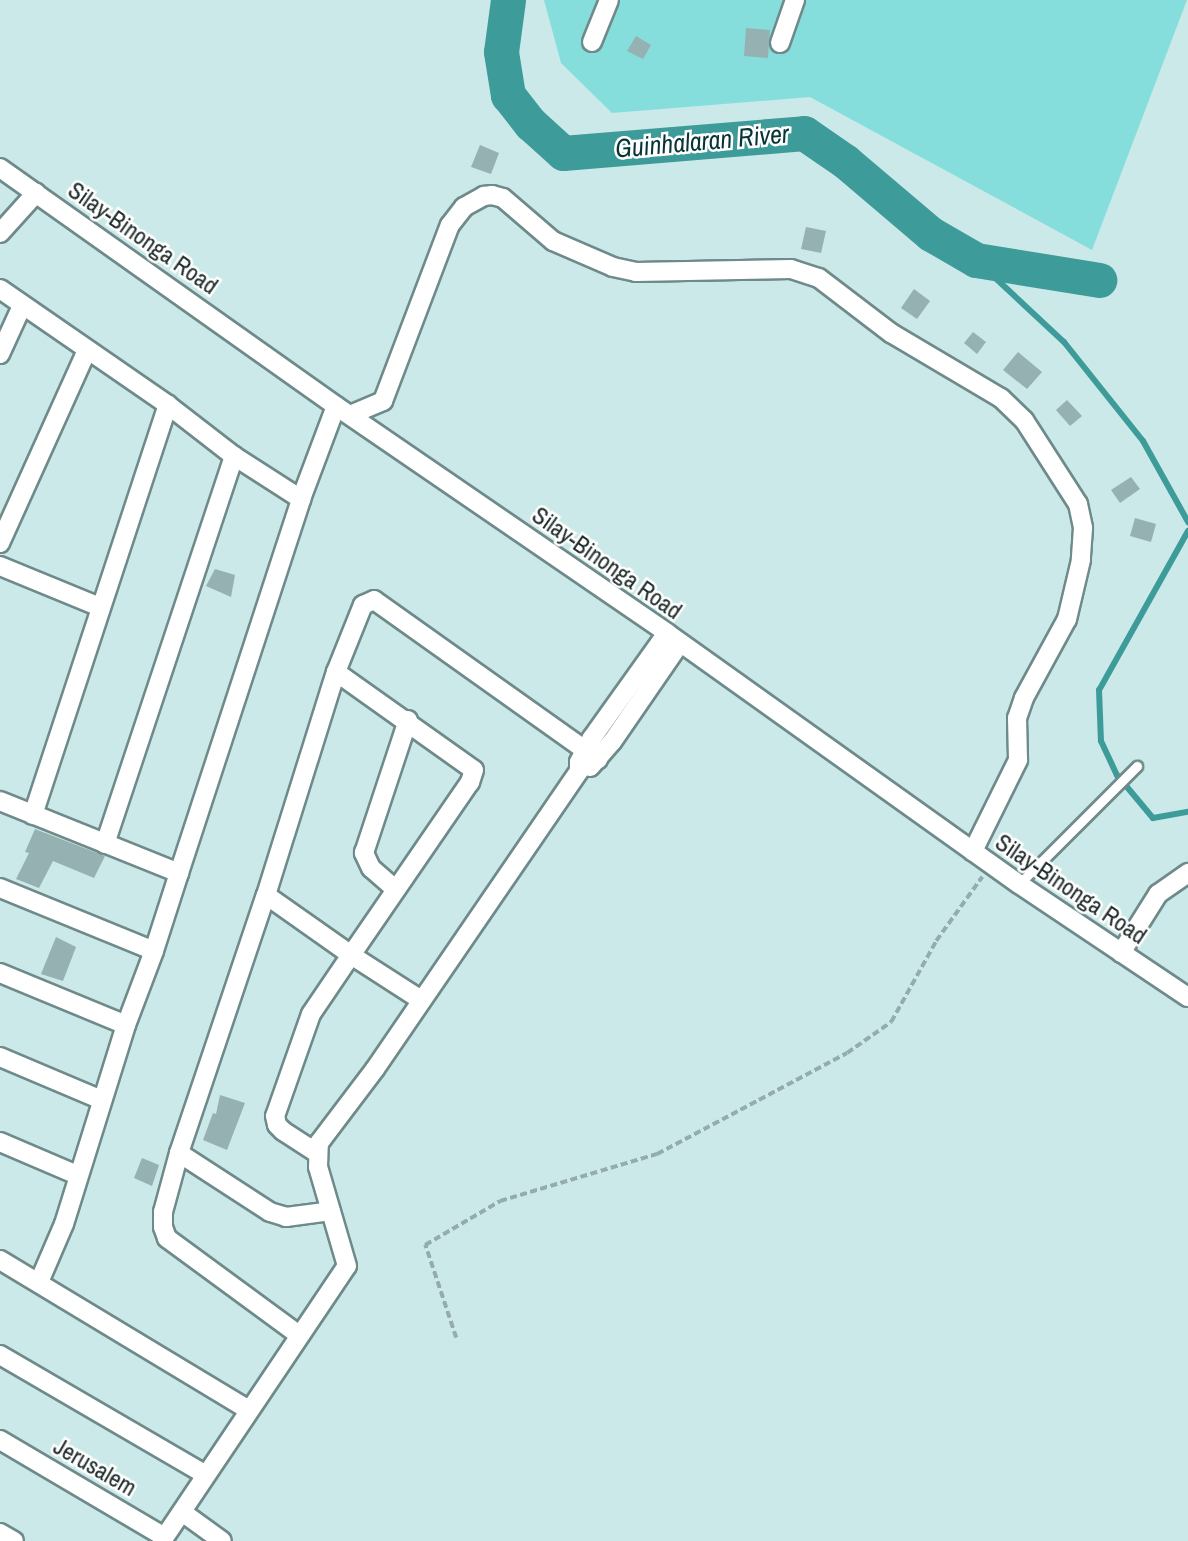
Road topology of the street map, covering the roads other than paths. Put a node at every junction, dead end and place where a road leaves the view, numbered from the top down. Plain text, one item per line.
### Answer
1 (609, 0) edge
2 (795, 0) edge
3 (592, 42) dead end
4 (780, 43) dead end
5 (0, 168) edge
6 (36, 193) junction
7 (0, 233) edge
8 (0, 289) edge
9 (22, 306) junction
10 (87, 350) junction
11 (0, 354) edge
12 (168, 405) junction
13 (343, 411) junction
14 (234, 456) junction
15 (301, 499) junction
16 (0, 542) edge
17 (0, 566) edge
18 (100, 607) junction
19 (673, 638) junction
20 (336, 672) junction
21 (408, 720) junction
22 (592, 754) junction
23 (1134, 768) dead end
24 (0, 801) edge
25 (33, 814) junction
26 (105, 844) junction
27 (973, 851) junction
28 (179, 873) junction
29 (1188, 873) edge
30 (1019, 884) junction
31 (0, 888) edge
32 (394, 888) junction
33 (266, 895) junction
34 (154, 951) junction
35 (1122, 953) junction
36 (351, 955) junction
37 (0, 973) edge
38 (1188, 997) edge
39 (421, 1000) junction
40 (126, 1026) junction
41 (0, 1057) edge
42 (102, 1100) junction
43 (0, 1142) edge
44 (179, 1153) junction
45 (317, 1153) junction
46 (77, 1175) junction
47 (331, 1211) junction
48 (0, 1260) edge
49 (38, 1282) junction
50 (299, 1335) junction
51 (0, 1355) edge
52 (249, 1410) junction
53 (0, 1440) edge
54 (206, 1475) junction
55 (182, 1512) junction
56 (0, 1533) edge
57 (163, 1539) edge
58 (14, 1541) edge
59 (222, 1541) edge

1 - 3 street
2 - 4 street
5 - 6 street, Silay-Binonga Road
6 - 7 street
6 - 13 street, Silay-Binonga Road
8 - 9 street
9 - 10 street
9 - 11 street
10 - 12 street
10 - 16 street
12 - 14 street
12 - 18 street
13 - 15 street
13 - 19 street, Silay-Binonga Road
13 - 27 street
14 - 15 street
14 - 26 street
15 - 28 street
17 - 18 street
18 - 25 street
19 - 22 street
19 - 27 street, Silay-Binonga Road
20 - 21 street
20 - 22 street
20 - 33 street
21 - 32 street
21 - 32 street
22 - 39 street
23 - 30 lane
24 - 25 street
25 - 26 street
26 - 28 street
27 - 30 street, Silay-Binonga Road
28 - 34 street
29 - 35 street
30 - 35 street, Silay-Binonga Road
31 - 34 street
32 - 36 street
33 - 36 street
33 - 44 street
34 - 40 street
35 - 38 street, Silay-Binonga Road
36 - 39 street
36 - 45 street
37 - 40 street
39 - 45 street
40 - 42 street
41 - 42 street
42 - 46 street
43 - 46 street
44 - 47 street
44 - 50 street
45 - 47 street
46 - 49 street
47 - 50 street
48 - 49 street
49 - 52 street
50 - 52 street
51 - 54 street
52 - 54 street
53 - 57 street, Jerusalem
54 - 55 street
55 - 57 street
55 - 59 street
56 - 58 street

